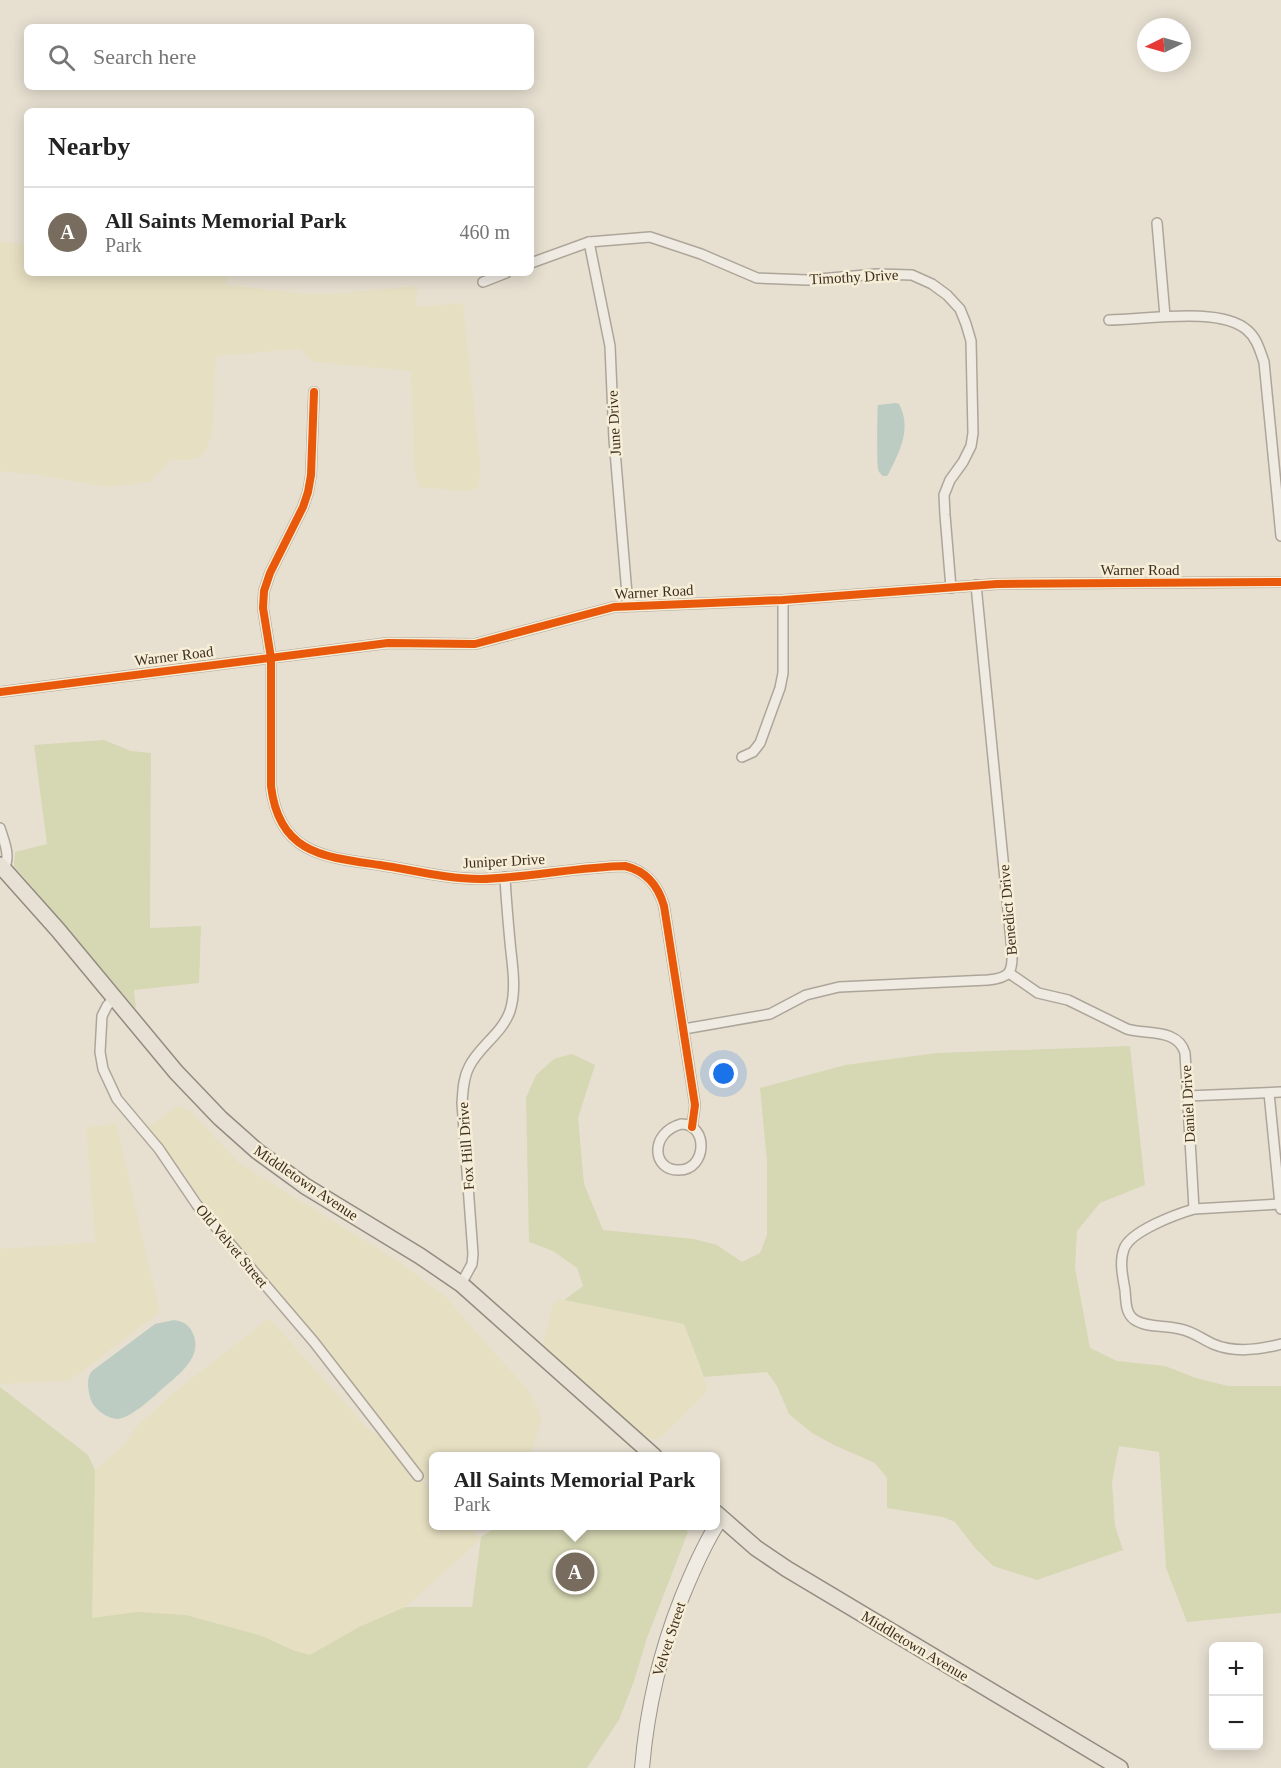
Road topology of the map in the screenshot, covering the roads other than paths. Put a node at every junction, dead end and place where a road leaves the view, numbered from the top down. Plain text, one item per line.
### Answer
1 (1156, 223) dead end
2 (589, 242) junction
3 (534, 262) edge
4 (498, 276) edge
5 (483, 282) dead end
6 (1165, 316) junction
7 (1109, 320) dead end
8 (314, 392) dead end
9 (1281, 536) edge
10 (1281, 582) edge
11 (976, 585) junction
12 (951, 588) junction
13 (783, 600) junction
14 (628, 606) junction
15 (271, 658) junction
16 (0, 692) edge
17 (742, 757) dead end
18 (0, 828) edge
19 (2, 867) edge
20 (505, 877) junction
21 (1009, 973) junction
22 (114, 998) junction
23 (684, 1029) junction
24 (1281, 1092) edge
25 (1269, 1093) junction
26 (1187, 1096) junction
27 (692, 1127) junction
28 (1280, 1204) edge
29 (1194, 1209) junction
30 (1281, 1209) edge
31 (462, 1284) junction
32 (1281, 1344) edge
33 (650, 1452) edge
34 (418, 1476) dead end
35 (720, 1517) edge
36 (712, 1530) edge
37 (642, 1768) edge
38 (1120, 1768) edge

1 - 6 street
2 - 3 street, Timothy Drive
2 - 12 street, Timothy Drive
2 - 14 street, June Drive
4 - 5 street
6 - 7 street
6 - 9 street
8 - 15 street, Juniper Drive
10 - 11 street, Warner Road
11 - 12 street, Warner Road
11 - 21 street, Benedict Drive
12 - 13 street, Warner Road
13 - 14 street, Warner Road
13 - 17 street
14 - 15 street, Warner Road
15 - 16 street, Warner Road
15 - 20 street, Juniper Drive
18 - 19 street
19 - 22 main road, Middletown Avenue
20 - 23 street, Juniper Drive
20 - 31 street, Fox Hill Drive
21 - 23 street, Benedict Drive
21 - 26 street, Daniel Drive
22 - 31 main road, Middletown Avenue
22 - 34 street, Old Velvet Street
23 - 27 street, Juniper Drive
24 - 25 street
25 - 26 street
25 - 28 street
26 - 29 street, Daniel Drive
27 - 27 street, Juniper Drive
28 - 29 street
28 - 30 street
29 - 32 street
31 - 33 main road, Middletown Avenue
35 - 38 main road, Middletown Avenue
36 - 37 street, Velvet Street

